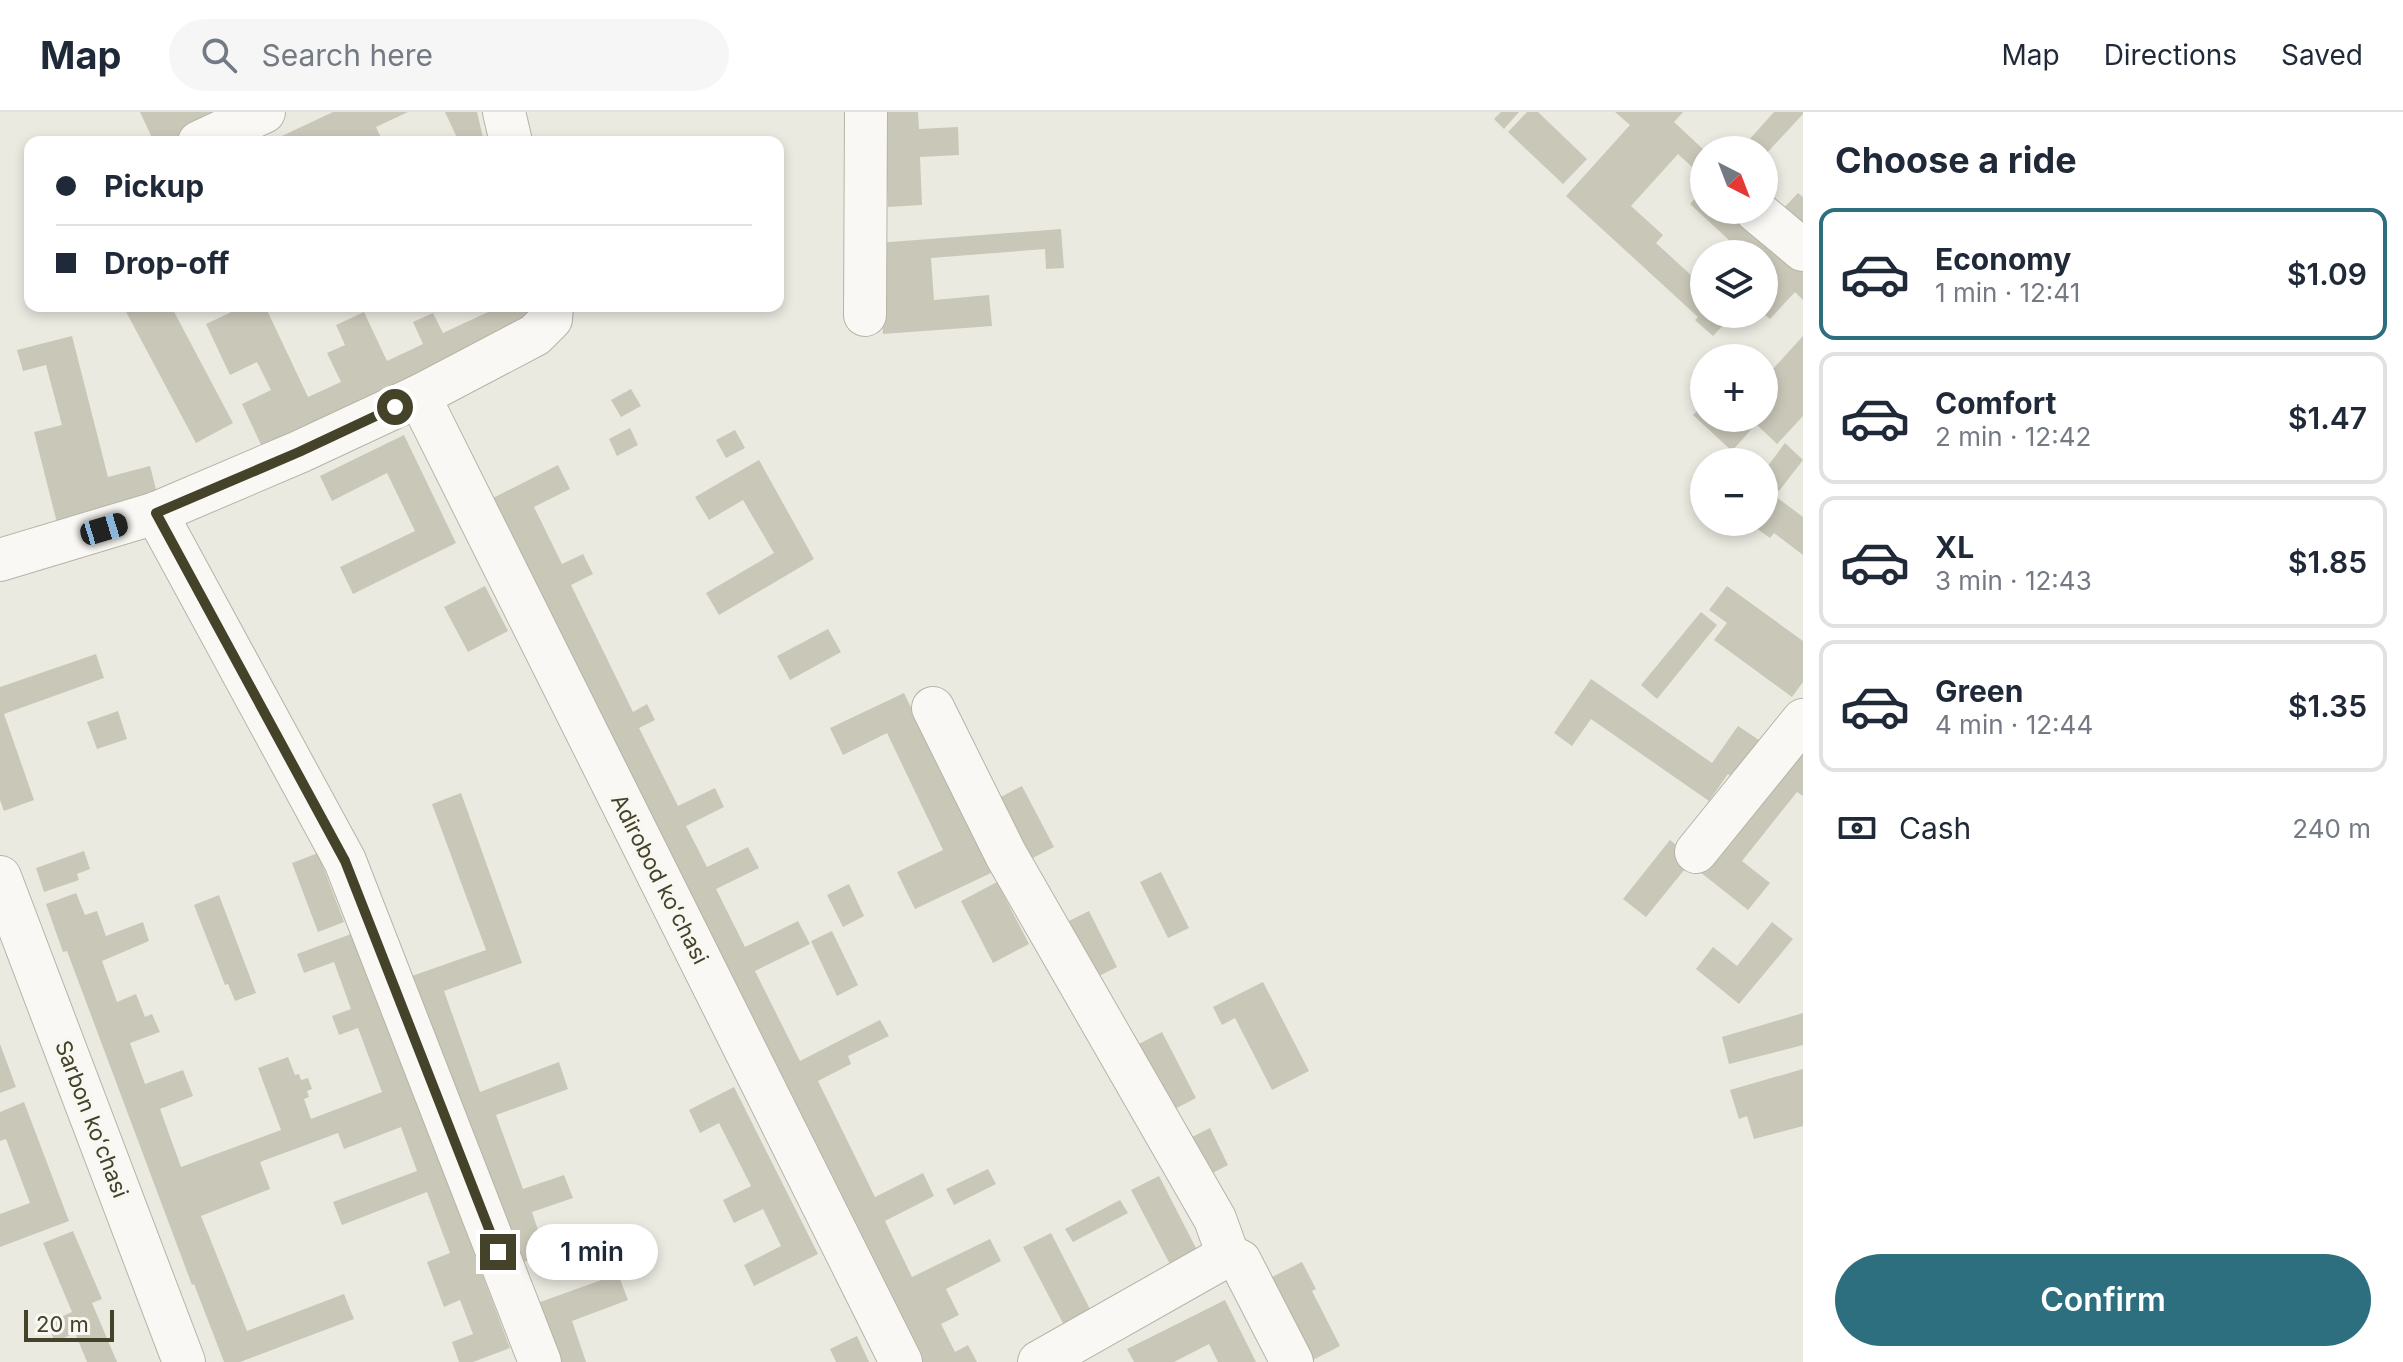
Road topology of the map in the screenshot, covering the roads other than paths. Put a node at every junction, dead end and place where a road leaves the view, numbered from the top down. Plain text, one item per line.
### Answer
1 (264, 112) edge
2 (504, 112) edge
3 (866, 112) edge
4 (212, 136) edge
5 (510, 136) edge
6 (1772, 224) edge
7 (1803, 250) edge
8 (552, 312) edge
9 (865, 315) dead end
10 (419, 396) junction
11 (156, 513) junction
12 (0, 560) edge
13 (933, 708) dead end
14 (1803, 720) edge
15 (1696, 852) dead end
16 (0, 877) edge
17 (1228, 1255) junction
18 (184, 1362) edge
19 (540, 1362) edge
20 (901, 1362) edge
21 (1039, 1362) edge
22 (1292, 1362) edge

1 - 4 street
2 - 5 street
3 - 9 street
6 - 7 street
8 - 10 street
10 - 11 street
10 - 20 street, Adirobod koʻchasi
11 - 12 street
11 - 19 street
13 - 17 street
14 - 15 street
16 - 18 street, Sarbon koʻchasi
17 - 21 street
17 - 22 street

